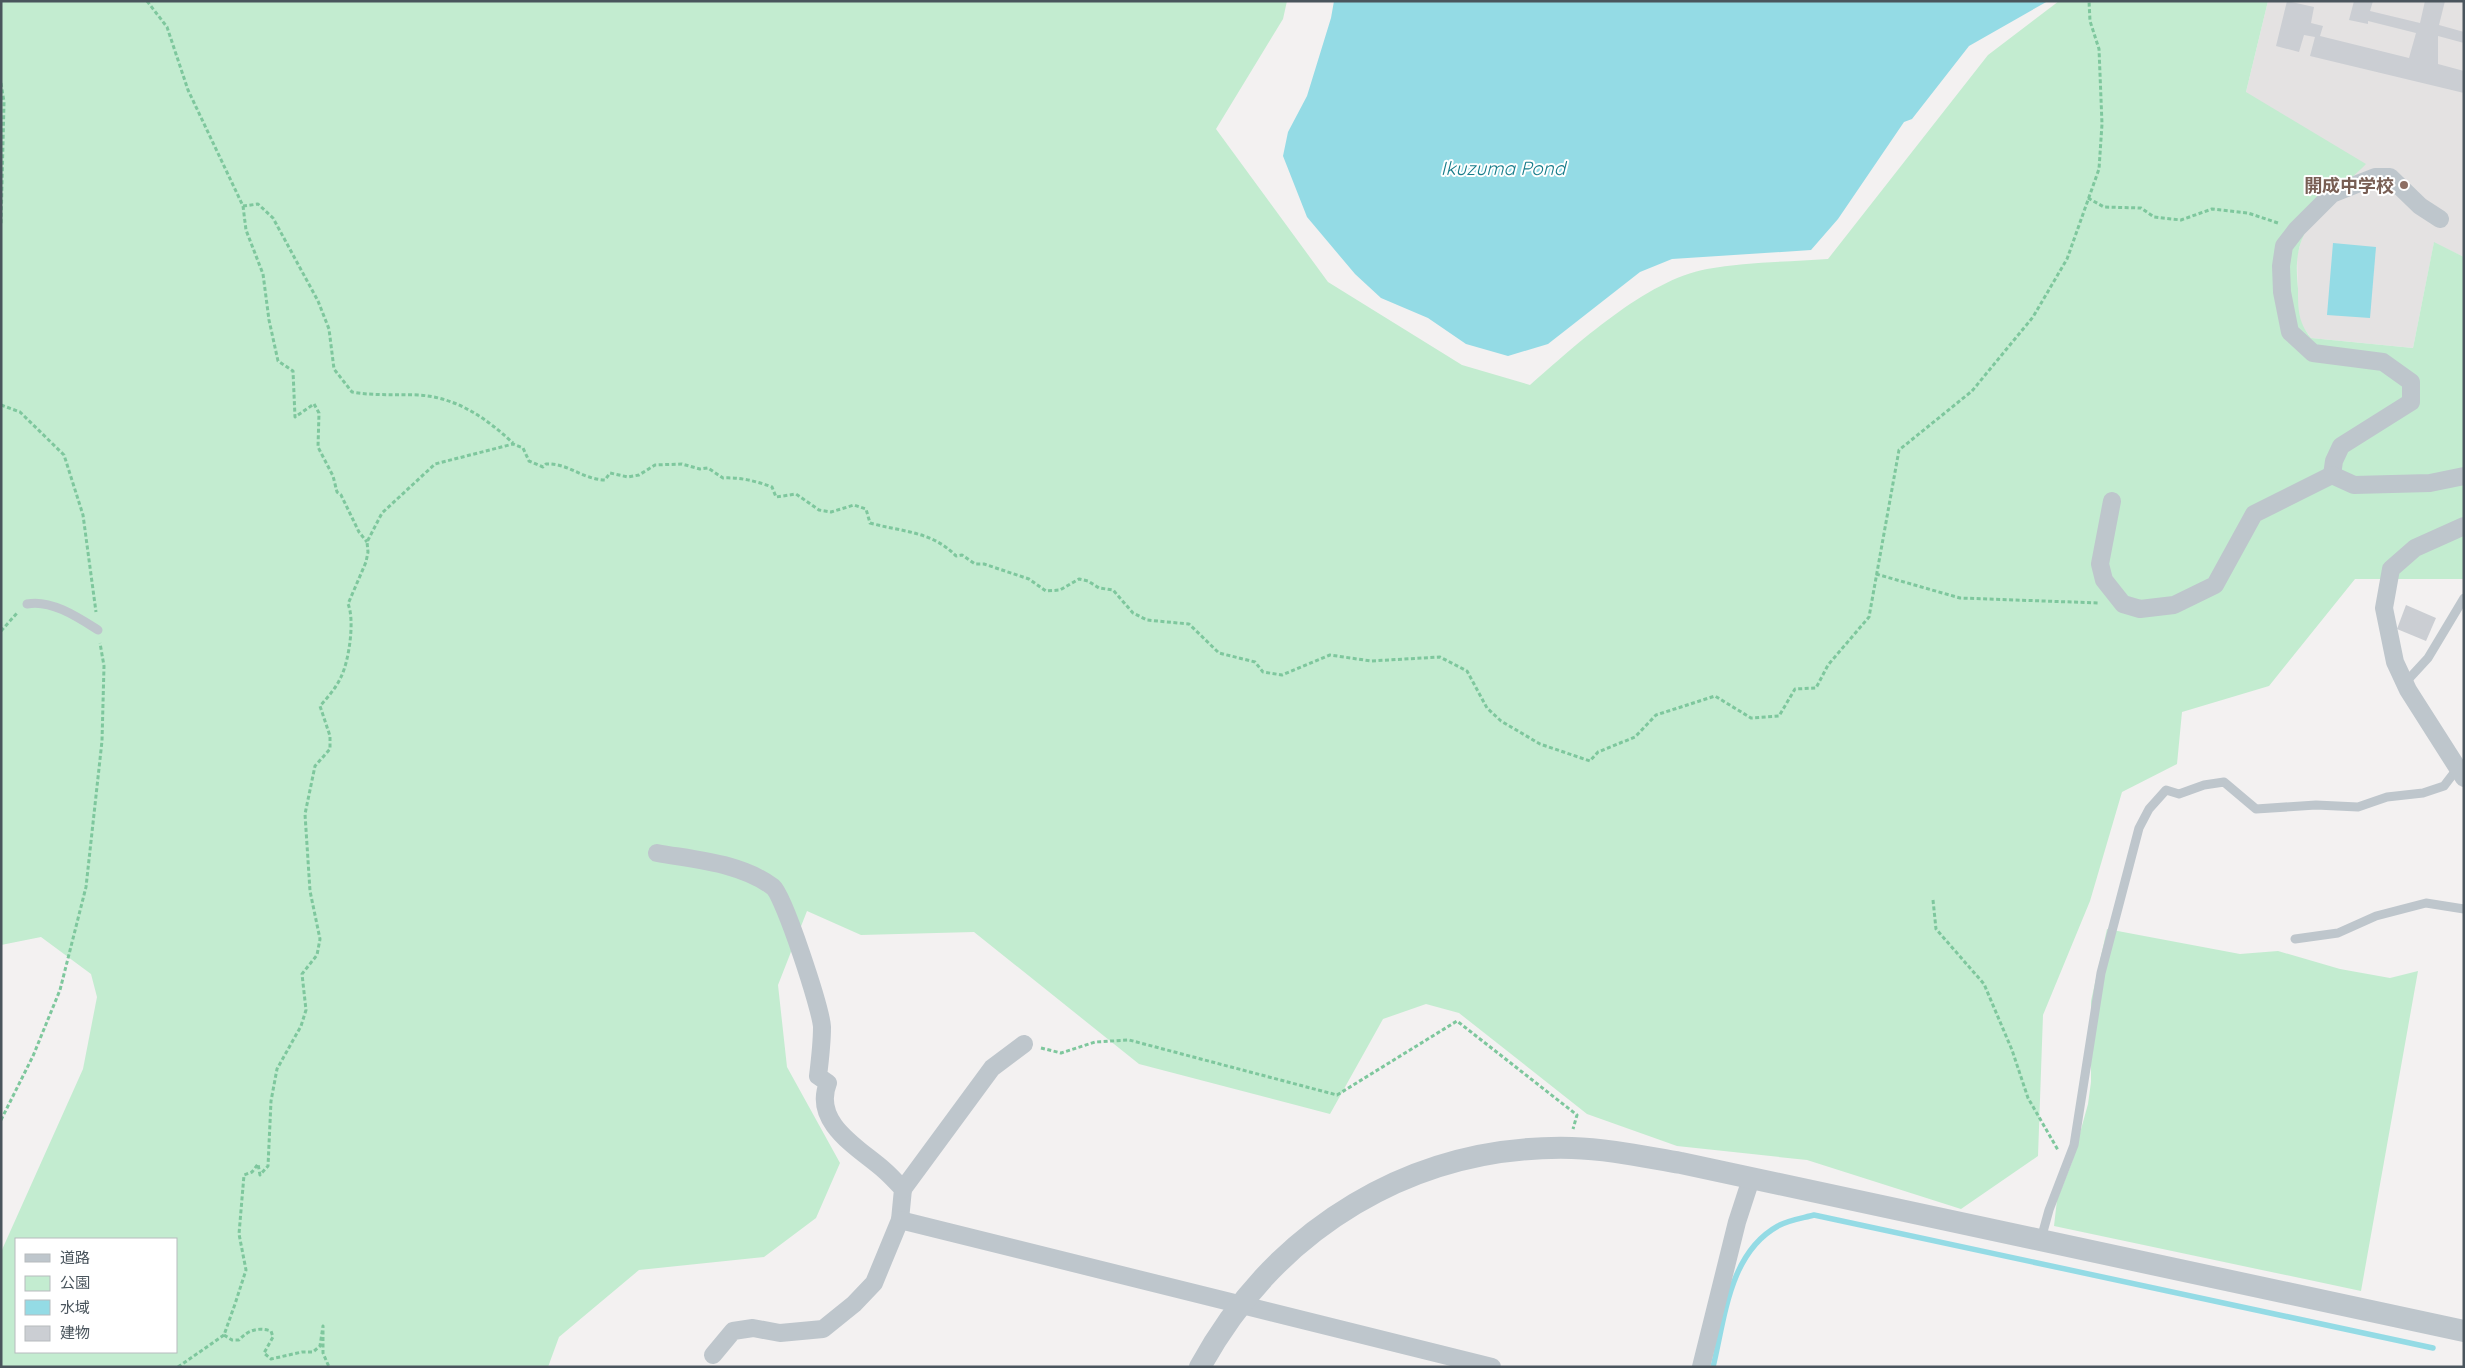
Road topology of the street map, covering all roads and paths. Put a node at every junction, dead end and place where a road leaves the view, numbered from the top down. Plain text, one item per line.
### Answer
1 (147, 1) edge
2 (2089, 1) edge
3 (1, 83) edge
4 (2088, 198) junction
5 (243, 206) junction
6 (2440, 219) dead end
7 (1, 225) edge
8 (2297, 229) junction
9 (1, 405) edge
10 (513, 444) junction
11 (2332, 475) junction
12 (2464, 476) edge
13 (2112, 500) dead end
14 (2464, 526) edge
15 (368, 542) junction
16 (1876, 574) junction
17 (2464, 598) edge
18 (27, 604) joint
19 (2123, 604) junction
20 (98, 630) junction
21 (1, 631) edge
22 (2404, 683) junction
23 (2461, 771) edge
24 (658, 853) dead end
25 (1933, 900) dead end
26 (2464, 909) edge
27 (2295, 939) dead end
28 (1024, 1044) joint
29 (1, 1120) edge
30 (1571, 1135) dead end
31 (2066, 1167) junction
32 (1751, 1179) junction
33 (903, 1189) junction
34 (900, 1220) junction
35 (2040, 1242) junction
36 (1240, 1305) junction
37 (2464, 1331) edge
38 (224, 1335) junction
39 (713, 1355) dead end
40 (178, 1367) edge
41 (329, 1367) edge
42 (1200, 1367) edge
43 (1492, 1367) edge
44 (1701, 1367) edge

1 - 5 path
2 - 4 path
3 - 7 path
4 - 8 path
4 - 16 path
5 - 10 path
5 - 15 path
6 - 8 street
8 - 11 street
9 - 20 path
10 - 15 path
10 - 16 path
11 - 12 street
11 - 19 street
13 - 19 street
14 - 22 street
15 - 38 path
16 - 19 path
17 - 22 lane
18 - 20 lane
18 - 21 path
20 - 29 path
22 - 23 street
23 - 31 lane
24 - 33 street
25 - 31 path
26 - 27 lane
28 - 30 path
28 - 33 street
31 - 35 lane
32 - 35 street
32 - 36 street
32 - 44 street
33 - 34 street
34 - 36 street
34 - 39 street
35 - 37 street
36 - 42 street
36 - 43 street
38 - 40 path
38 - 41 path

